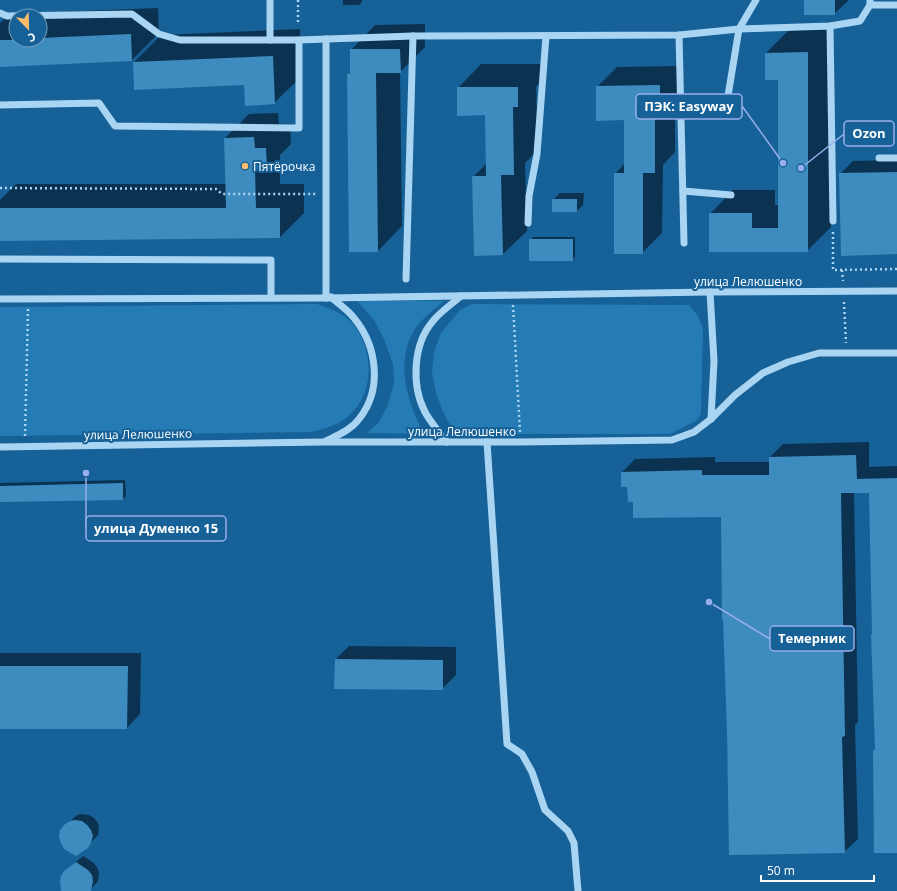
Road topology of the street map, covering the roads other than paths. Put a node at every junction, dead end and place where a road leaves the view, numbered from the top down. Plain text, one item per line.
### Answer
1 (270, 0) edge
2 (756, 0) edge
3 (870, 3) edge
4 (897, 5) edge
5 (0, 13) edge
6 (830, 26) junction
7 (739, 29) junction
8 (679, 35) junction
9 (413, 36) junction
10 (546, 36) junction
11 (326, 39) junction
12 (270, 40) junction
13 (299, 40) junction
14 (0, 105) edge
15 (726, 108) dead end
16 (879, 158) dead end
17 (897, 158) edge
18 (683, 191) junction
19 (731, 195) dead end
20 (833, 221) road end
21 (528, 224) dead end
22 (684, 243) dead end
23 (0, 259) edge
24 (406, 279) dead end
25 (897, 291) edge
26 (710, 292) junction
27 (461, 296) junction
28 (329, 297) junction
29 (270, 298) junction
30 (0, 299) edge
31 (897, 353) edge
32 (711, 419) junction
33 (324, 442) junction
34 (447, 442) junction
35 (487, 442) junction
36 (0, 447) edge
37 (578, 891) edge

1 - 12 street
2 - 7 street
3 - 4 street
3 - 6 street
5 - 12 street
6 - 7 street
6 - 20 street
7 - 8 street
7 - 15 street
8 - 10 street
8 - 18 street
9 - 10 street
9 - 11 street
9 - 24 street
10 - 21 street
11 - 13 street
11 - 28 street
12 - 13 street
13 - 14 street
16 - 17 street
18 - 19 street
18 - 22 street
23 - 29 street
25 - 26 street, улица Лелюшенко
26 - 27 street, улица Лелюшенко
26 - 32 street
27 - 28 street, улица Лелюшенко
27 - 34 street
28 - 29 street, улица Лелюшенко
28 - 33 street
29 - 30 street, улица Лелюшенко
31 - 32 street, улица Лелюшенко
32 - 35 street, улица Лелюшенко
33 - 34 street, улица Лелюшенко
33 - 36 street, улица Лелюшенко
34 - 35 street, улица Лелюшенко
35 - 37 street

